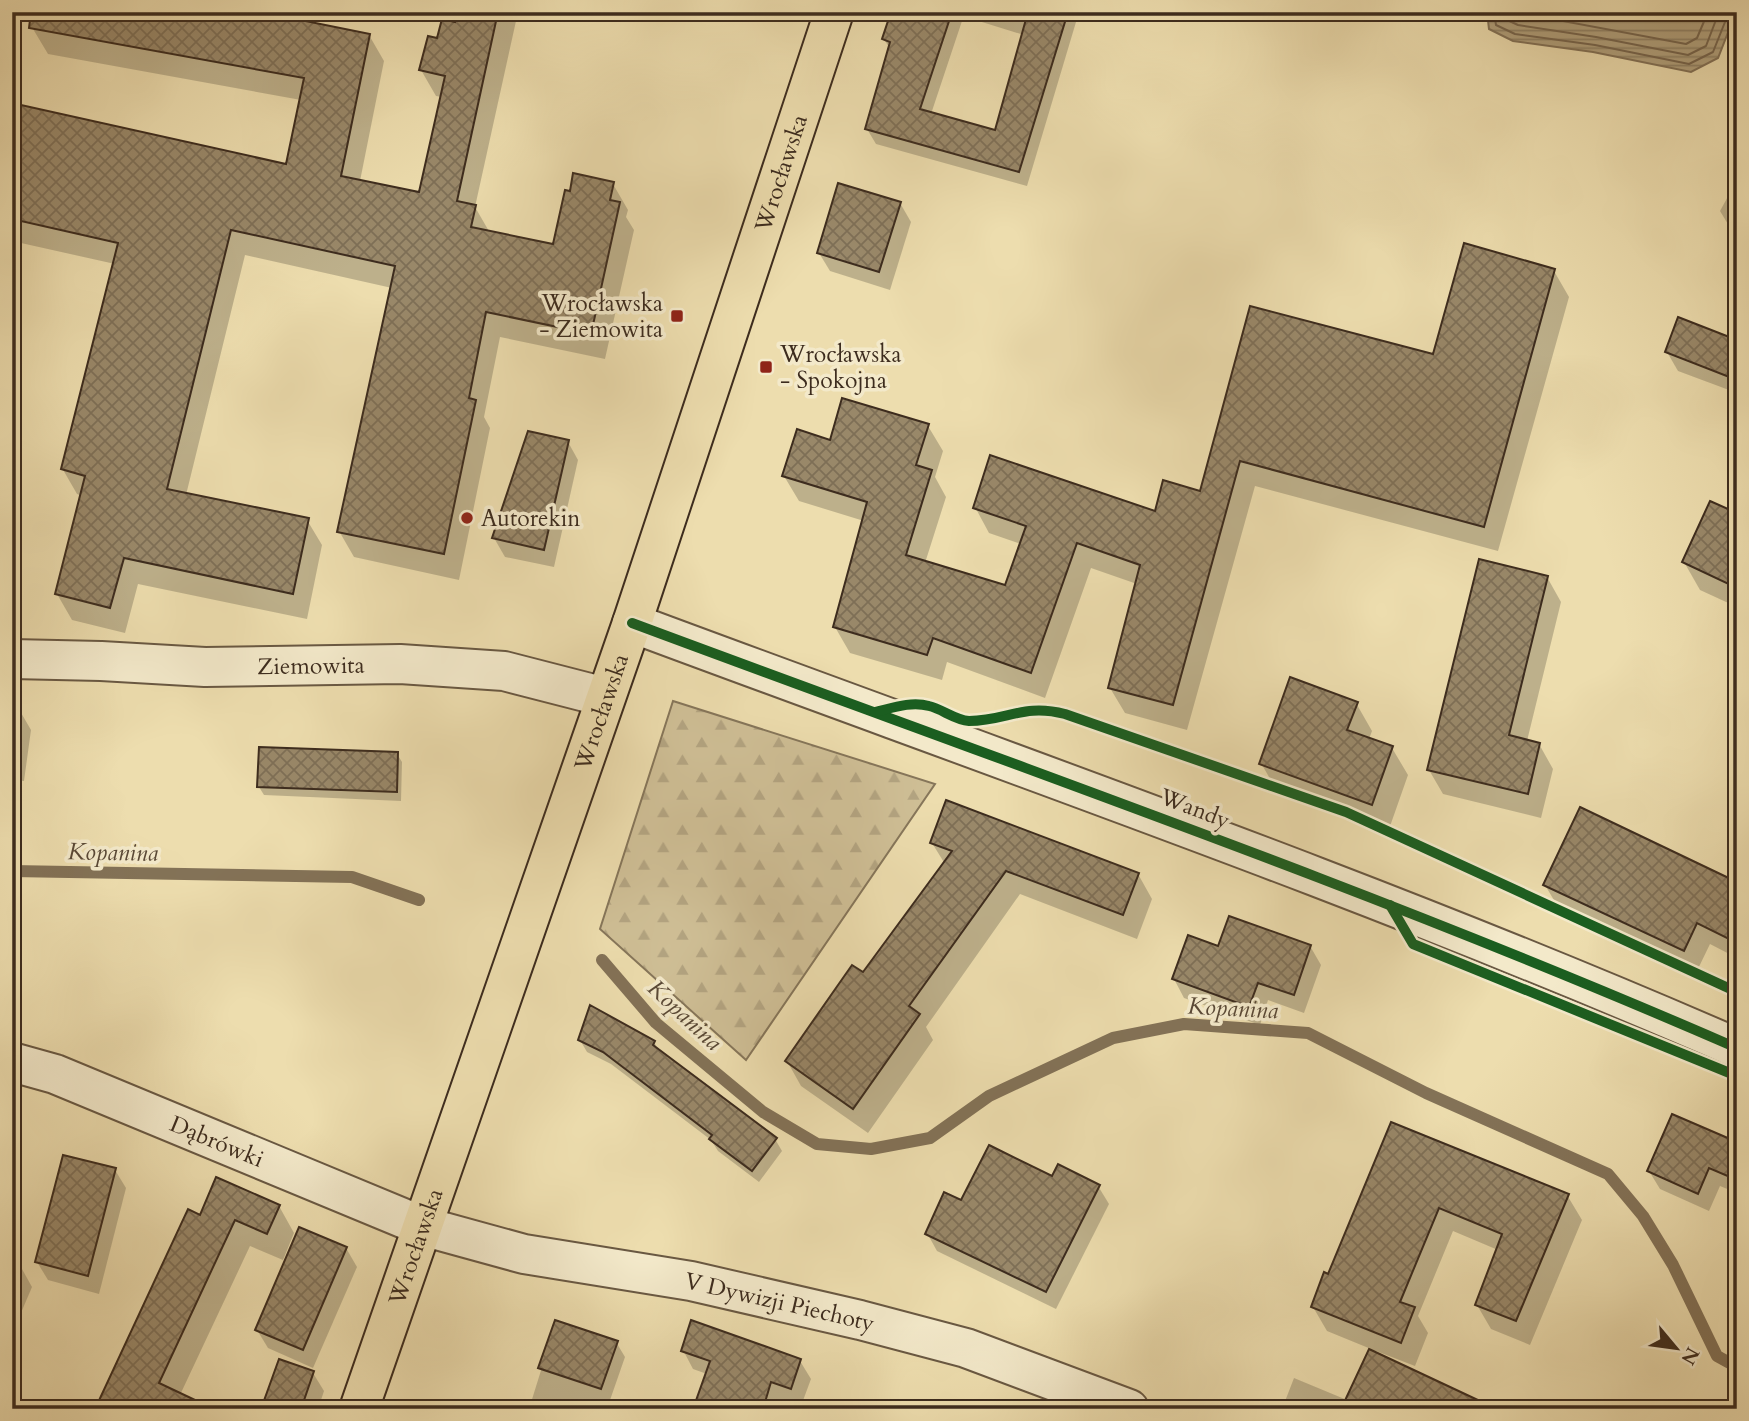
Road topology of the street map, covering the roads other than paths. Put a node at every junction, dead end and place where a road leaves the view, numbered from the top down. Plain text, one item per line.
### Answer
1 (834, 12) edge
2 (632, 623) junction
3 (12, 659) edge
4 (606, 697) junction
5 (1737, 1048) edge
6 (12, 1062) edge
7 (422, 1226) junction
8 (359, 1409) edge
9 (1129, 1409) edge

1 - 2 main road, Wrocławska
2 - 4 main road, Wrocławska
2 - 5 street, Wandy
3 - 4 street, Ziemowita
4 - 7 main road, Wrocławska
6 - 7 street, Dąbrówki
7 - 8 main road, Wrocławska
7 - 9 street, V Dywizji Piechoty

